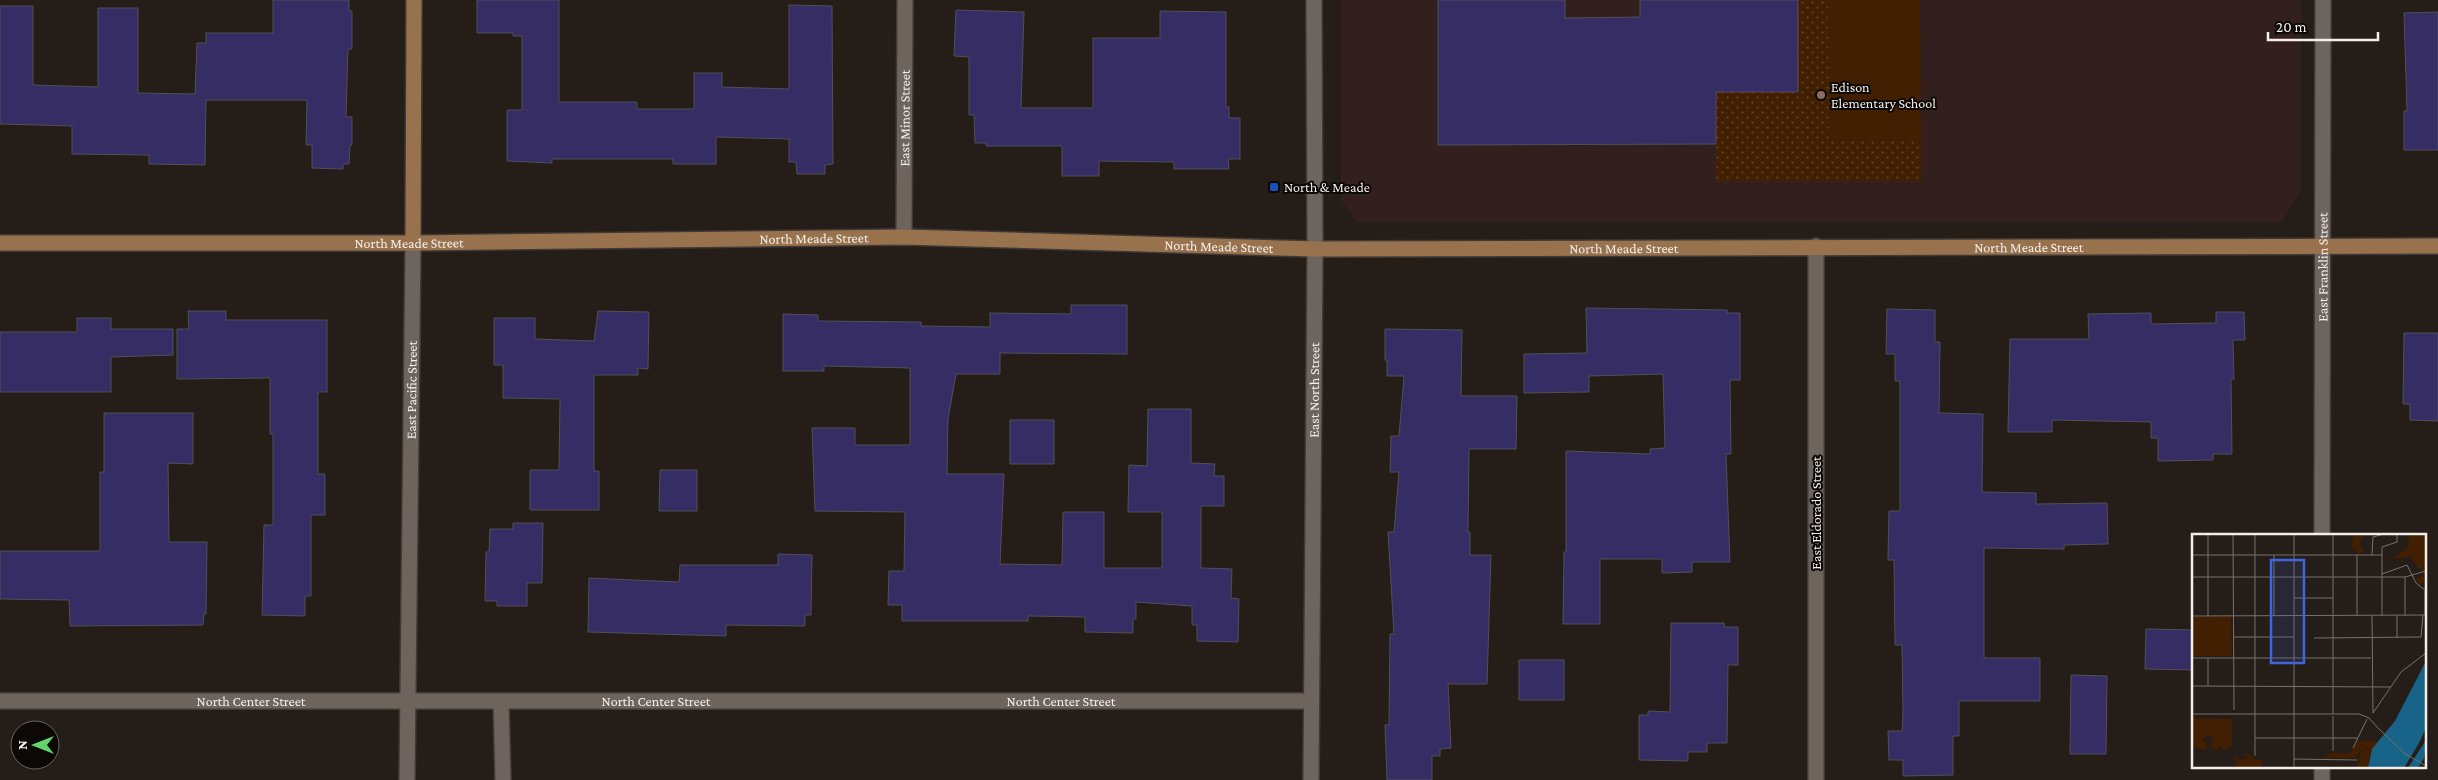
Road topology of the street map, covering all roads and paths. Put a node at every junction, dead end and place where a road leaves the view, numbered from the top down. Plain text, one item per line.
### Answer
1 (414, 0) edge
2 (905, 0) edge
3 (1314, 0) edge
4 (2323, 0) edge
5 (904, 237) junction
6 (0, 243) edge
7 (413, 243) junction
8 (1816, 246) junction
9 (2438, 246) edge
10 (2322, 247) junction
11 (1315, 248) junction
12 (2322, 534) edge
13 (408, 700) junction
14 (0, 701) edge
15 (501, 701) junction
16 (1311, 701) junction
17 (407, 780) edge
18 (504, 780) edge
19 (1311, 780) edge
20 (1816, 780) edge

1 - 7 street, East Pacific Street
2 - 5 street, East Minor Street
3 - 11 street, East North Street
4 - 10 street, East Franklin Street
5 - 7 street, North Meade Street
5 - 11 street, North Meade Street
6 - 7 street, North Meade Street
7 - 13 street, East Pacific Street
8 - 10 street, North Meade Street
8 - 11 street, North Meade Street
8 - 20 street, East Eldorado Street
9 - 10 street, North Meade Street
10 - 12 street, East Franklin Street
11 - 16 street, East North Street
13 - 14 street, North Center Street
13 - 15 street, North Center Street
13 - 17 street, East Pacific Street
15 - 16 street, North Center Street
15 - 18 street
16 - 19 street, East North Street

